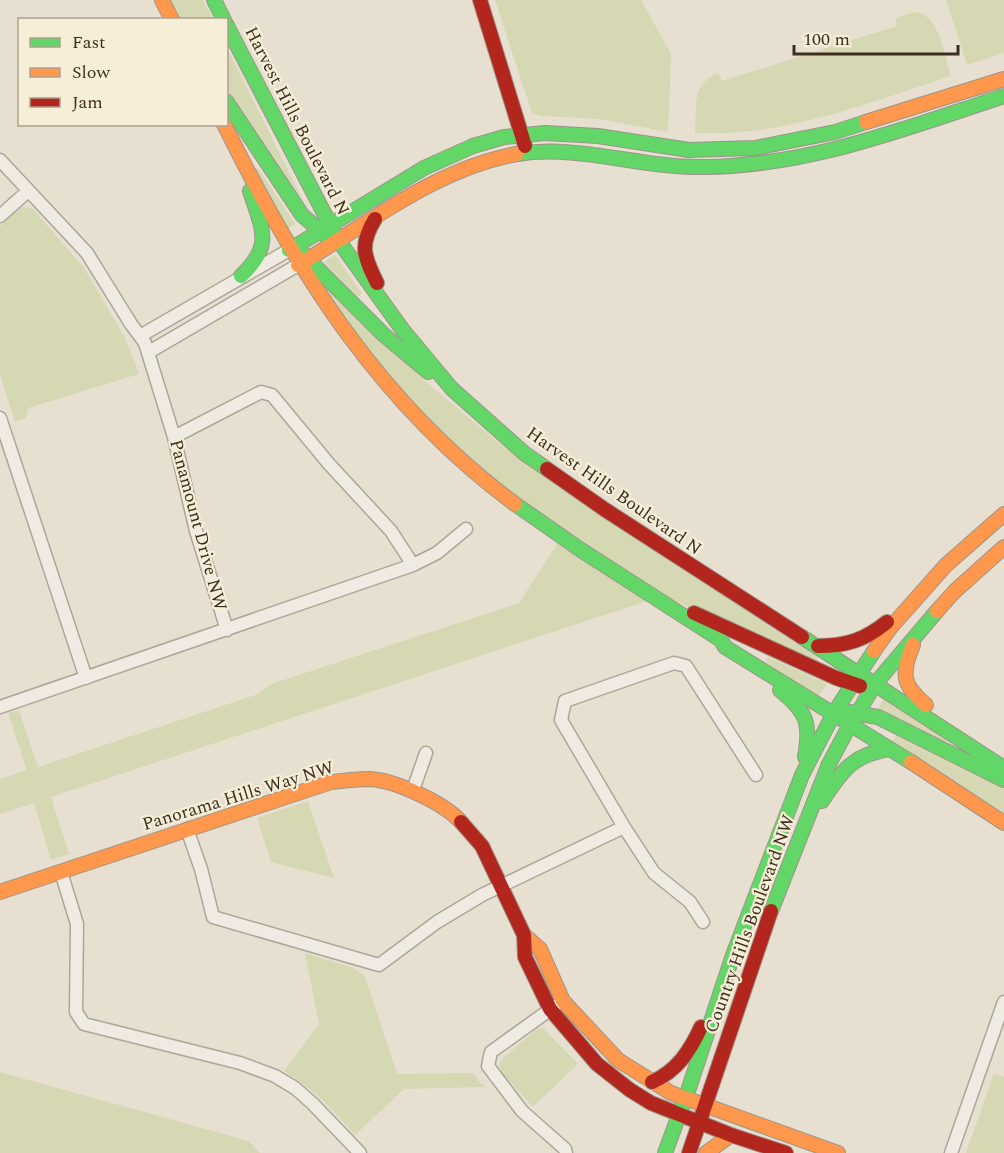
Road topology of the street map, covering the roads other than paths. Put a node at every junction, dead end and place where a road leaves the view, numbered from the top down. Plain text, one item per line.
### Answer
1 (162, 0) edge
2 (214, 0) edge
3 (480, 0) edge
4 (171, 18) edge
5 (223, 18) edge
6 (228, 28) edge
7 (1004, 79) edge
8 (1004, 96) edge
9 (228, 104) edge
10 (225, 126) edge
11 (523, 135) junction
12 (526, 152) junction
13 (239, 156) junction
14 (0, 160) edge
15 (28, 191) junction
16 (0, 216) edge
17 (376, 218) junction
18 (324, 227) junction
19 (338, 240) junction
20 (289, 250) junction
21 (304, 262) junction
22 (241, 276) junction
23 (402, 329) junction
24 (140, 336) junction
25 (148, 352) junction
26 (452, 389) junction
27 (0, 418) edge
28 (174, 437) junction
29 (1004, 513) edge
30 (466, 529) dead end
31 (1004, 546) edge
32 (413, 565) junction
33 (919, 594) junction
34 (657, 598) junction
35 (227, 630) junction
36 (919, 631) junction
37 (726, 646) junction
38 (816, 646) junction
39 (86, 678) junction
40 (855, 678) junction
41 (876, 684) junction
42 (0, 707) edge
43 (834, 712) junction
44 (855, 718) junction
45 (889, 749) junction
46 (426, 753) dead end
47 (1004, 762) edge
48 (1004, 768) edge
49 (756, 775) dead end
50 (802, 775) junction
51 (1004, 780) edge
52 (413, 790) junction
53 (1004, 823) edge
54 (624, 827) junction
55 (187, 829) junction
56 (62, 872) junction
57 (782, 882) junction
58 (501, 885) junction
59 (0, 892) edge
60 (702, 922) dead end
61 (524, 935) junction
62 (733, 955) junction
63 (563, 1001) junction
64 (1004, 1002) edge
65 (550, 1009) junction
66 (652, 1082) junction
67 (686, 1099) junction
68 (704, 1106) junction
69 (678, 1115) junction
70 (699, 1122) junction
71 (731, 1135) junction
72 (360, 1153) edge
73 (566, 1153) edge
74 (665, 1153) edge
75 (689, 1153) edge
76 (706, 1153) edge
77 (786, 1153) edge
78 (838, 1153) edge
79 (951, 1153) edge

1 - 4 main road
2 - 5 main road, Harvest Hills Boulevard N
3 - 11 main road
6 - 18 main road, Harvest Hills Boulevard N
7 - 11 main road
8 - 12 main road
9 - 18 main road
10 - 13 main road
11 - 12 main road
11 - 18 main road
12 - 17 main road
13 - 20 main road
13 - 22 main road
14 - 15 street, Panamount Drive NW
15 - 16 street
15 - 24 street, Panamount Drive NW
17 - 19 main road
17 - 23 main road
18 - 19 main road, Harvest Hills Boulevard N
18 - 20 main road
19 - 21 main road
19 - 23 main road, Harvest Hills Boulevard N
20 - 21 main road
20 - 22 street
21 - 25 street
21 - 26 main road
21 - 34 main road
22 - 24 street
23 - 26 main road, Harvest Hills Boulevard N
24 - 25 street, Panamount Drive NW
25 - 28 street, Panamount Drive NW
26 - 38 main road, Harvest Hills Boulevard N
27 - 39 street
28 - 32 street
28 - 35 street, Panamount Drive NW
29 - 33 main road
30 - 32 street
31 - 36 main road, Country Hills Boulevard NW
32 - 35 street
33 - 38 main road
33 - 40 main road, Country Hills Boulevard NW
34 - 37 main road
34 - 40 main road
35 - 39 street, Panamount Drive NW
36 - 41 main road, Country Hills Boulevard NW
36 - 47 main road
37 - 43 main road
37 - 50 main road
38 - 40 main road, Harvest Hills Boulevard N
39 - 42 street, Panamount Drive NW
40 - 41 main road
40 - 43 main road, Country Hills Boulevard NW
41 - 44 main road, Country Hills Boulevard NW
41 - 48 main road
43 - 44 main road
43 - 50 main road, Country Hills Boulevard NW
44 - 45 main road
44 - 51 main road
44 - 57 main road, Country Hills Boulevard NW
45 - 53 main road
45 - 57 main road
46 - 52 street
49 - 54 street
50 - 62 main road, Country Hills Boulevard NW
52 - 55 main road, Panorama Hills Way NW
52 - 58 main road, Panorama Hills Way NW
54 - 58 street
54 - 60 street
55 - 56 main road, Panorama Hills Way NW
55 - 58 street
56 - 59 main road, Panorama Hills Way NW
56 - 72 street
57 - 68 main road, Country Hills Boulevard NW
58 - 61 main road, Panorama Hills Way NW
61 - 63 main road, Panorama Hills Way NW
61 - 65 main road, Panorama Hills Way NW
62 - 66 main road
62 - 67 main road, Country Hills Boulevard NW
63 - 65 street
63 - 66 main road, Panorama Hills Way NW
64 - 79 street
65 - 69 main road, Panorama Hills Way NW
65 - 73 street
66 - 67 main road, Panorama Hills Way NW
67 - 68 main road, Panorama Hills Way NW
67 - 69 main road, Country Hills Boulevard NW
68 - 70 main road, Country Hills Boulevard NW
68 - 78 main road, Panorama Hills Way NW
69 - 70 main road, Panorama Hills Way NW
69 - 74 main road, Country Hills Boulevard NW
70 - 71 main road, Panorama Hills Way NW
70 - 75 main road, Country Hills Boulevard NW
71 - 76 main road
71 - 77 main road, Panorama Hills Way NW

